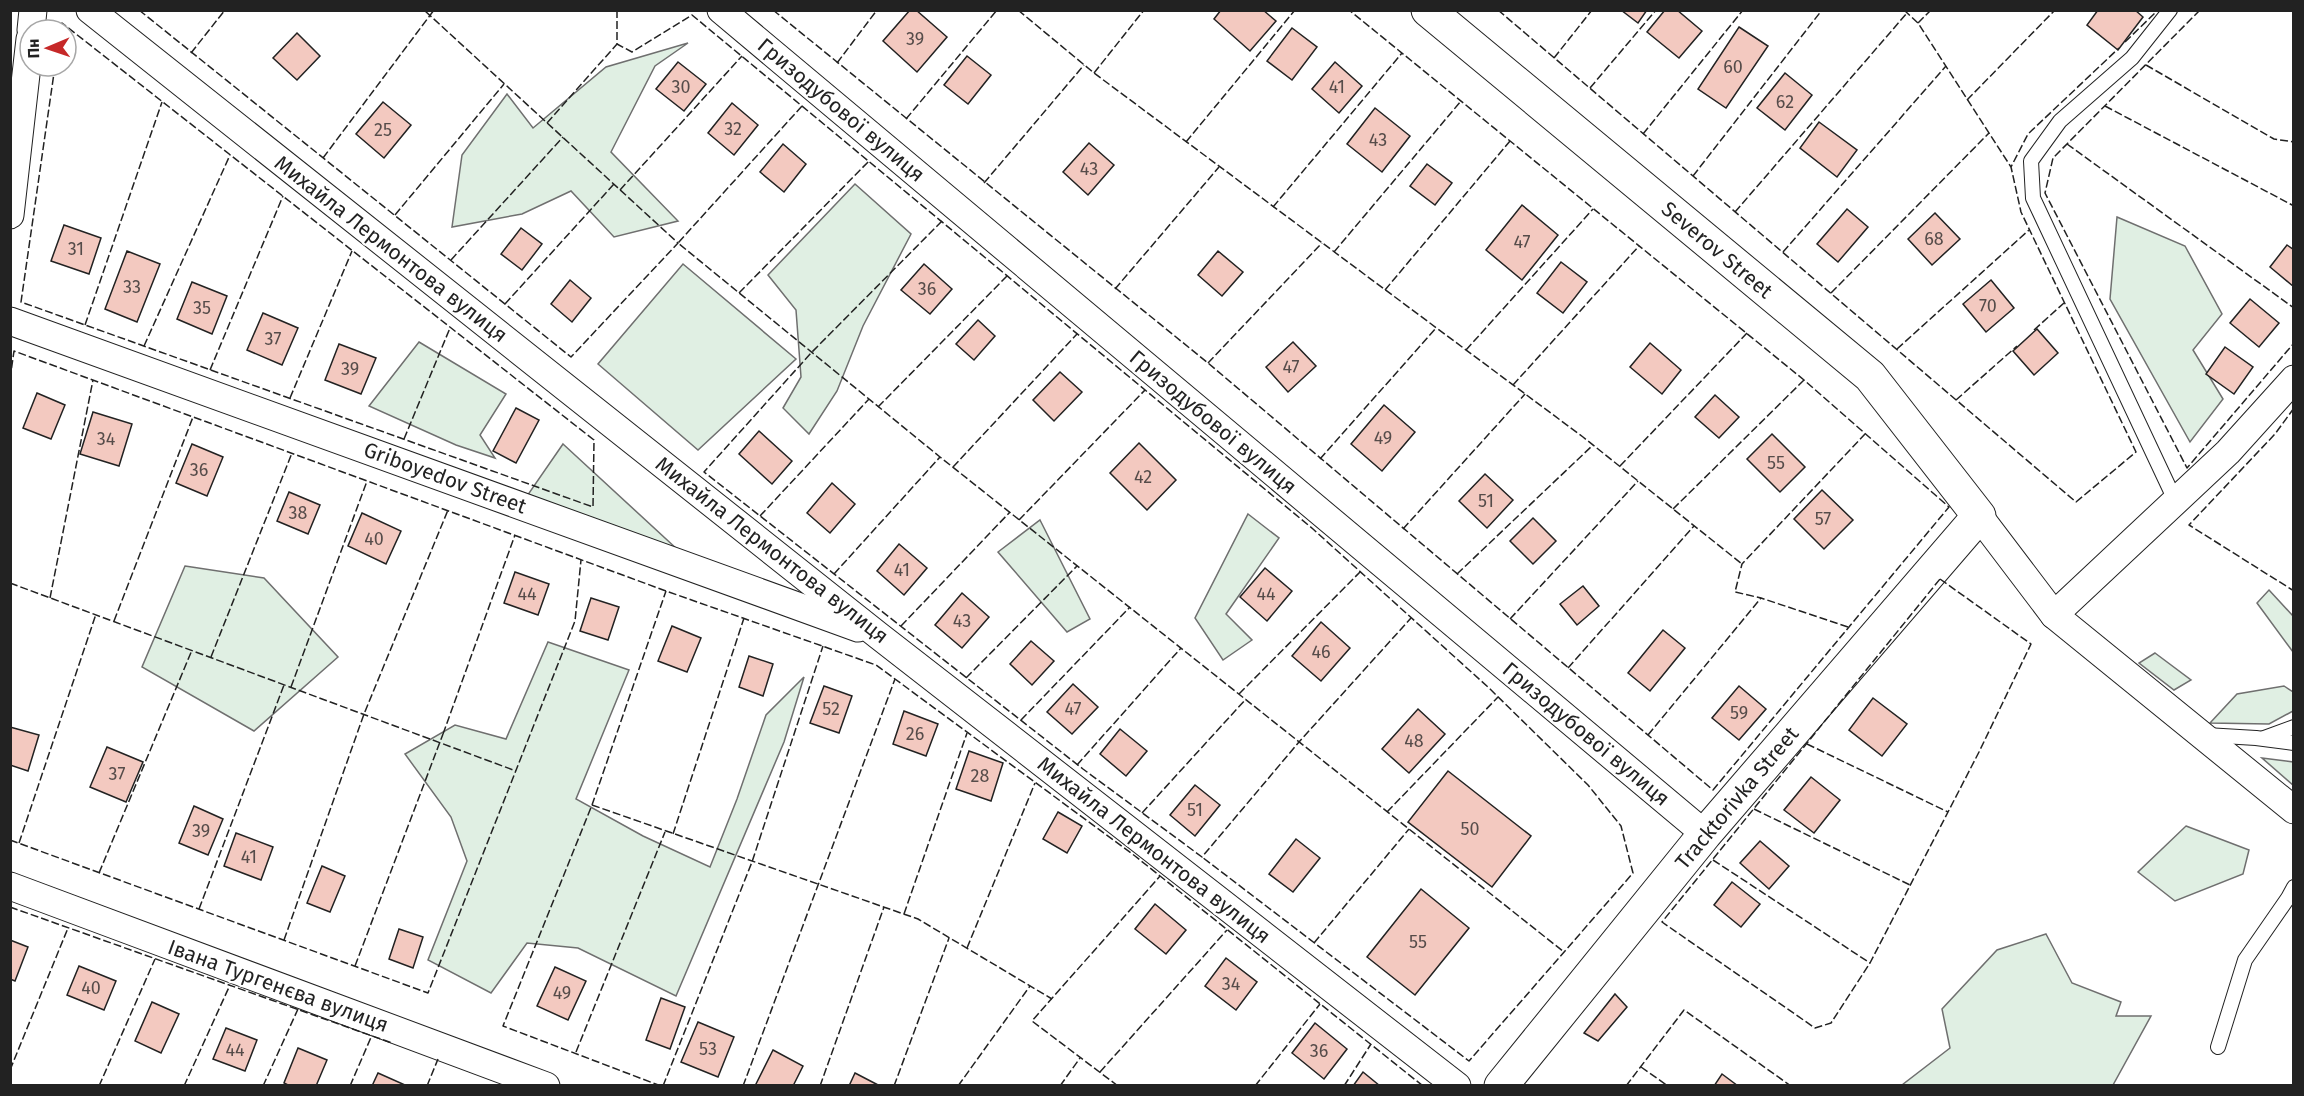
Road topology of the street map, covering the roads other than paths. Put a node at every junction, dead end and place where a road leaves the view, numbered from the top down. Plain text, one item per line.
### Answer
1 (90, 10) edge
2 (721, 10) edge
3 (1428, 10) edge
4 (2170, 10) edge
5 (26, 78) edge
6 (10, 215) edge
7 (10, 321) edge
8 (2294, 379) edge
9 (2175, 500) junction
10 (1979, 516) junction
11 (2054, 615) junction
12 (879, 636) junction
13 (2294, 727) edge
14 (2201, 735) junction
15 (2262, 739) junction
16 (2294, 743) edge
17 (2294, 810) edge
18 (1705, 834) junction
19 (10, 886) edge
20 (2294, 886) edge
21 (2218, 1047) dead end
22 (546, 1086) edge
23 (1457, 1086) edge
24 (1501, 1086) edge

1 - 12 street, Михайла Лермонтова вулиця
2 - 18 street, Гризодубової вулиця
3 - 10 main road, Severov Street
4 - 9 lane
5 - 6 street
7 - 12 street, Griboyedov Street
8 - 9 street
9 - 11 street
10 - 11 street
10 - 18 main road, Tracktorivka Street
11 - 14 street
12 - 23 street, Михайла Лермонтова вулиця
13 - 15 lane
14 - 15 lane
14 - 17 street
15 - 16 lane
18 - 24 main road, Tracktorivka Street
19 - 22 street, Івана Тургенєва вулиця
20 - 21 lane

